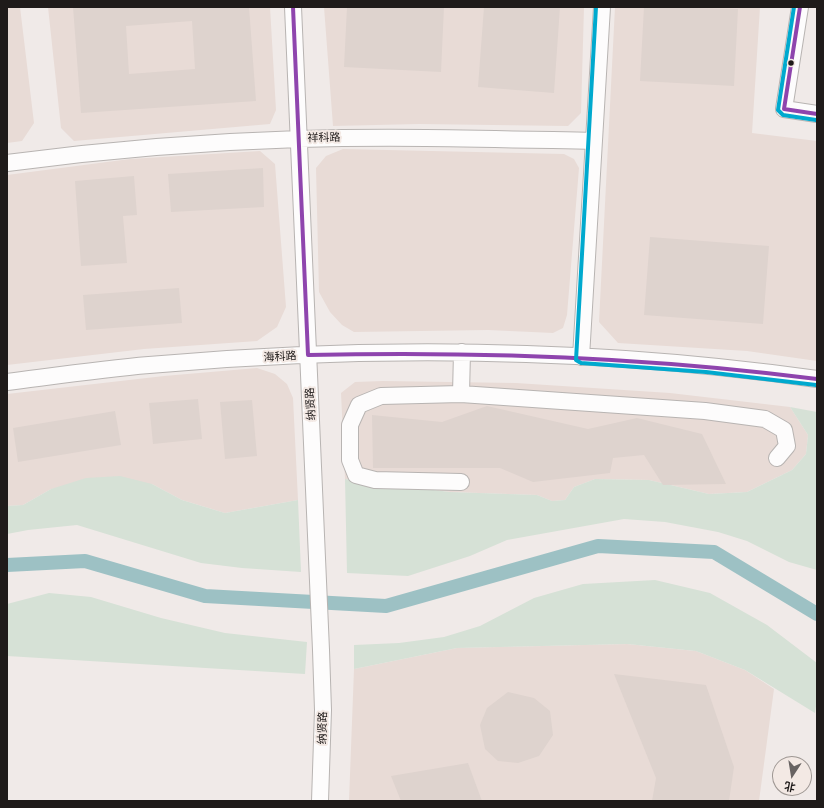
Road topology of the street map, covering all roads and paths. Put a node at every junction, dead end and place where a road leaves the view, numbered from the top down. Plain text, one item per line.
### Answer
1 (293, 7) edge
2 (602, 7) edge
3 (800, 7) edge
4 (817, 114) edge
5 (299, 139) junction
6 (594, 141) junction
7 (7, 163) edge
8 (462, 352) junction
9 (308, 356) junction
10 (581, 357) junction
11 (817, 379) edge
12 (7, 382) edge
13 (462, 394) junction
14 (777, 458) dead end
15 (461, 482) dead end
16 (320, 801) edge

1 - 5 street, 纳贤路
2 - 6 street
3 - 4 street
5 - 6 street, 祥科路
5 - 7 street, 祥科路
5 - 9 street, 纳贤路
6 - 10 street
8 - 9 street, 海科路
8 - 10 street, 海科路
8 - 13 street
9 - 12 street, 海科路
9 - 16 street, 纳贤路
10 - 11 street, 海科路
13 - 14 street
13 - 15 street

